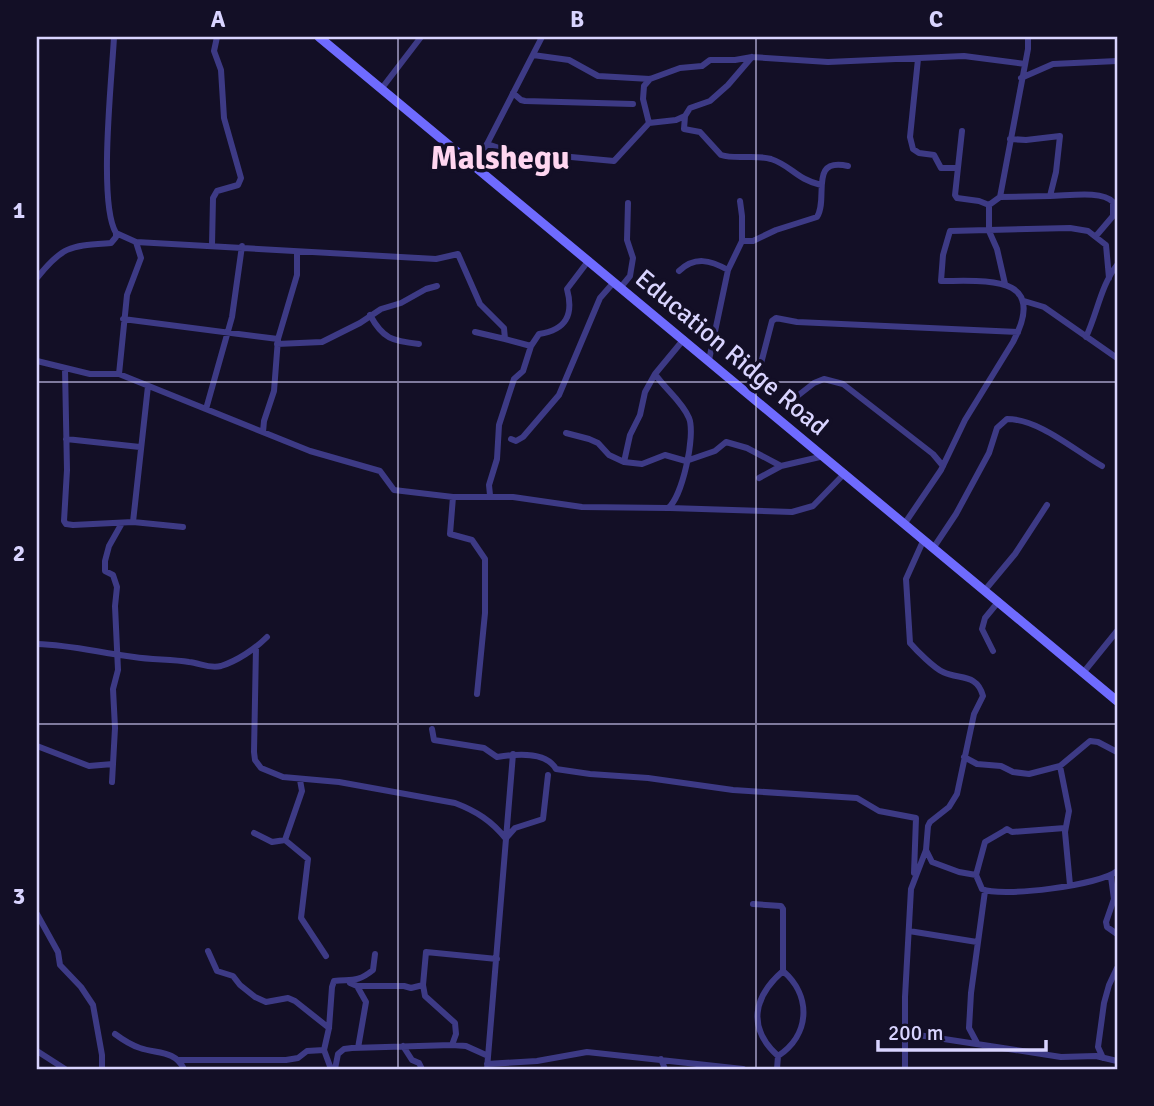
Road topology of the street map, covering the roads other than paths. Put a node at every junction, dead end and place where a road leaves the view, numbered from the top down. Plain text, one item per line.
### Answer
1 (114, 37) edge
2 (217, 37) edge
3 (319, 37) edge
4 (421, 37) edge
5 (542, 37) edge
6 (1028, 37) edge
7 (533, 55) junction
8 (752, 57) junction
9 (918, 59) junction
10 (1117, 61) edge
11 (1025, 64) junction
12 (1021, 78) junction
13 (650, 79) junction
14 (382, 88) junction
15 (513, 93) junction
16 (633, 104) dead end
17 (685, 116) junction
18 (649, 123) junction
19 (962, 131) dead end
20 (1010, 139) junction
21 (487, 144) junction
22 (473, 164) junction
23 (848, 166) dead end
24 (956, 168) junction
25 (821, 185) junction
26 (1050, 196) junction
27 (1000, 197) junction
28 (740, 201) dead end
29 (628, 203) dead end
30 (989, 205) junction
31 (989, 231) junction
32 (116, 233) junction
33 (1096, 236) junction
34 (742, 241) junction
35 (136, 242) junction
36 (212, 245) junction
37 (242, 246) junction
38 (297, 252) junction
39 (589, 260) junction
40 (1117, 265) edge
41 (729, 270) junction
42 (679, 271) dead end
43 (37, 278) edge
44 (1109, 278) junction
45 (618, 284) junction
46 (1005, 284) junction
47 (437, 286) dead end
48 (1024, 301) junction
49 (370, 315) junction
50 (123, 319) junction
51 (227, 331) junction
52 (475, 332) dead end
53 (1018, 332) junction
54 (1086, 337) junction
55 (505, 339) junction
56 (684, 340) junction
57 (277, 341) junction
58 (419, 344) dead end
59 (531, 346) junction
60 (1117, 358) edge
61 (709, 360) junction
62 (37, 361) edge
63 (65, 369) junction
64 (759, 371) dead end
65 (119, 374) junction
66 (655, 374) junction
67 (148, 386) junction
68 (792, 401) dead end
69 (205, 409) junction
70 (263, 432) junction
71 (566, 433) dead end
72 (66, 439) junction
73 (511, 439) dead end
74 (140, 447) junction
75 (824, 456) junction
76 (686, 461) junction
77 (624, 462) junction
78 (781, 466) junction
79 (943, 466) junction
80 (1102, 466) dead end
81 (845, 474) junction
82 (759, 478) dead end
83 (490, 495) junction
84 (453, 497) junction
85 (1046, 505) dead end
86 (668, 508) junction
87 (133, 522) junction
88 (122, 523) junction
89 (905, 523) junction
90 (183, 527) dead end
91 (924, 539) junction
92 (934, 547) junction
93 (985, 590) junction
94 (999, 601) junction
95 (1117, 631) edge
96 (267, 638) dead end
97 (37, 644) edge
98 (256, 647) junction
99 (993, 651) dead end
100 (116, 654) junction
101 (1083, 673) junction
102 (477, 694) dead end
103 (1117, 701) edge
104 (432, 729) dead end
105 (37, 746) edge
106 (1117, 752) edge
107 (513, 754) junction
108 (964, 757) junction
109 (113, 764) junction
110 (1060, 766) junction
111 (548, 775) dead end
112 (300, 780) junction
113 (313, 781) junction
114 (112, 782) dead end
115 (302, 791) junction
116 (1065, 828) junction
117 (254, 833) dead end
118 (506, 839) junction
119 (285, 840) junction
120 (926, 850) junction
121 (1117, 871) edge
122 (976, 875) junction
123 (1111, 877) junction
124 (914, 878) junction
125 (1070, 886) junction
126 (985, 891) junction
127 (753, 904) dead end
128 (37, 914) edge
129 (909, 931) junction
130 (1117, 934) edge
131 (977, 942) junction
132 (208, 951) dead end
133 (375, 954) dead end
134 (326, 956) dead end
135 (497, 959) junction
136 (1117, 968) edge
137 (783, 971) junction
138 (353, 984) junction
139 (423, 985) junction
140 (329, 1028) junction
141 (905, 1033) junction
142 (116, 1034) dead end
143 (977, 1043) junction
144 (452, 1045) junction
145 (403, 1046) junction
146 (358, 1048) junction
147 (324, 1050) junction
148 (37, 1051) edge
149 (486, 1055) junction
150 (778, 1056) junction
151 (1104, 1058) junction
152 (661, 1059) junction
153 (177, 1060) junction
154 (1117, 1061) edge
155 (487, 1066) edge
156 (65, 1069) edge
157 (102, 1069) edge
158 (184, 1069) edge
159 (333, 1069) edge
160 (422, 1069) edge
161 (665, 1069) edge
162 (743, 1069) edge
163 (777, 1069) edge
164 (905, 1069) edge

1 - 32 street
2 - 36 street
3 - 14 main road, Education Ridge Road
4 - 14 street
5 - 7 street
6 - 11 street
7 - 13 street
7 - 15 street
8 - 9 street
8 - 13 street
8 - 17 street
9 - 11 street
9 - 24 street
10 - 12 street
11 - 12 street
12 - 20 street
13 - 18 street
14 - 22 main road, Education Ridge Road
15 - 16 street
15 - 21 street
17 - 18 street
17 - 25 street
18 - 21 street
19 - 24 street
20 - 26 street
20 - 27 street
21 - 22 street
22 - 39 main road, Education Ridge Road
23 - 25 street
24 - 30 street
25 - 34 street
26 - 27 street
26 - 33 street
27 - 30 street
28 - 34 street
29 - 45 street
30 - 31 street
31 - 33 street
31 - 46 street
31 - 46 street
32 - 35 street
32 - 43 street
33 - 44 street
34 - 41 street
35 - 36 street
35 - 50 street
36 - 37 street
37 - 38 street
37 - 51 street
38 - 55 street
38 - 57 street
39 - 45 main road, Education Ridge Road
39 - 59 street
40 - 44 street
41 - 42 street
41 - 61 street
44 - 54 street
45 - 56 main road, Education Ridge Road
45 - 73 street
46 - 48 street
47 - 49 street
48 - 53 street
48 - 54 street
49 - 57 street
49 - 58 street
50 - 51 street
50 - 65 street
51 - 57 street
51 - 69 street
52 - 55 street
53 - 64 street
53 - 79 street
54 - 60 street
55 - 59 street
56 - 61 main road, Education Ridge Road
56 - 66 street
57 - 70 street
59 - 83 street
61 - 75 main road, Education Ridge Road
62 - 63 street
63 - 65 street
63 - 72 street
65 - 67 street
66 - 76 street
66 - 77 street
67 - 69 street
67 - 74 street
68 - 79 street
69 - 70 street
70 - 84 street
71 - 77 street
72 - 74 street
72 - 88 street
74 - 87 street
75 - 78 street
75 - 81 main road, Education Ridge Road
76 - 77 street
76 - 78 street
76 - 86 street
78 - 82 street
79 - 89 street
80 - 92 street
81 - 86 street
81 - 89 main road, Education Ridge Road
83 - 84 street
83 - 86 street
84 - 102 street
85 - 93 street
87 - 88 street
87 - 90 street
88 - 100 street
89 - 91 main road, Education Ridge Road
91 - 92 main road, Education Ridge Road
91 - 108 street
92 - 93 main road, Education Ridge Road
93 - 94 main road, Education Ridge Road
94 - 99 street
94 - 101 main road, Education Ridge Road
95 - 101 street
96 - 98 street
97 - 100 street
98 - 100 street
98 - 112 street
100 - 109 street
101 - 103 main road, Education Ridge Road
104 - 107 street
105 - 109 street
106 - 110 street
107 - 118 street
107 - 124 street
108 - 110 street
108 - 120 street
109 - 114 street
110 - 116 street
111 - 118 street
112 - 113 street
112 - 115 street
113 - 115 street
113 - 118 street
115 - 119 street
116 - 122 street
116 - 125 street
117 - 119 street
118 - 135 street
119 - 134 street
120 - 122 street
120 - 124 street
121 - 123 street
122 - 126 street
123 - 125 street
123 - 130 street
124 - 129 street
125 - 126 street
126 - 131 street
127 - 137 street
128 - 157 street
129 - 131 street
129 - 141 street
131 - 143 street
132 - 140 street
133 - 138 street
135 - 139 street
135 - 149 street
136 - 151 street
137 - 150 street
137 - 150 street
138 - 139 street
138 - 140 street
138 - 146 street
139 - 144 street
140 - 147 street
141 - 143 street
141 - 164 street
142 - 153 street
143 - 151 street
144 - 145 street
144 - 149 street
145 - 146 street
145 - 160 street
146 - 159 street
147 - 153 street
147 - 159 street
148 - 156 street
149 - 155 street
150 - 163 street
151 - 154 street
152 - 155 street
152 - 161 street
152 - 162 street
153 - 158 street

